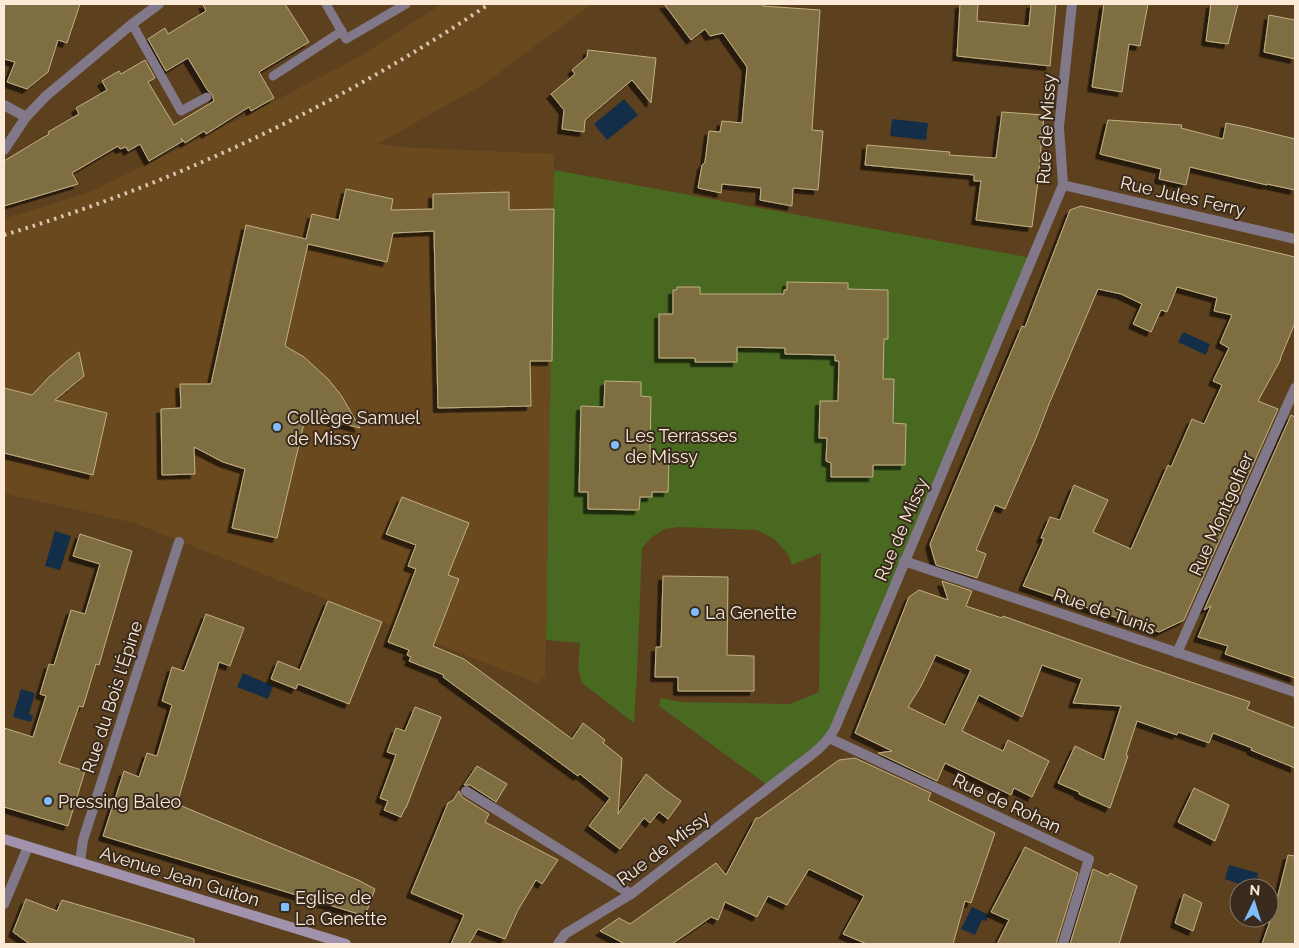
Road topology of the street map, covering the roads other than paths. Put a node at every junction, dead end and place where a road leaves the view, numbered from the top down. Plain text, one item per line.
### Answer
1 (159, 4) edge
2 (326, 4) edge
3 (406, 4) edge
4 (1072, 4) edge
5 (132, 24) junction
6 (342, 32) junction
7 (273, 76) dead end
8 (206, 97) dead end
9 (4, 105) edge
10 (26, 117) junction
11 (4, 150) edge
12 (1063, 185) junction
13 (1295, 239) edge
14 (1295, 388) edge
15 (179, 542) dead end
16 (904, 561) junction
17 (1177, 653) junction
18 (1295, 692) edge
19 (829, 738) junction
20 (466, 791) dead end
21 (4, 839) edge
22 (28, 847) junction
23 (80, 862) junction
24 (631, 894) junction
25 (4, 904) edge
26 (346, 944) edge
27 (558, 944) edge
28 (1063, 944) edge

1 - 5 street
2 - 6 lane
3 - 6 lane
4 - 12 street, Rue de Missy
5 - 8 lane
5 - 10 street
6 - 7 lane
9 - 10 street
10 - 11 street
12 - 13 street, Rue Jules Ferry
12 - 16 street, Rue de Missy
14 - 17 street, Rue Montgolfier
15 - 23 street, Rue du Bois l'Épine
16 - 17 street, Rue de Tunis
16 - 19 street, Rue de Missy
17 - 18 street, Rue de Tunis
19 - 24 street, Rue de Missy
19 - 28 street, Rue de Rohan
20 - 24 street
21 - 22 main road, Avenue Jean Guiton
22 - 23 main road, Avenue Jean Guiton
22 - 25 street
23 - 26 main road, Avenue Jean Guiton
24 - 27 street, Rue de Missy

